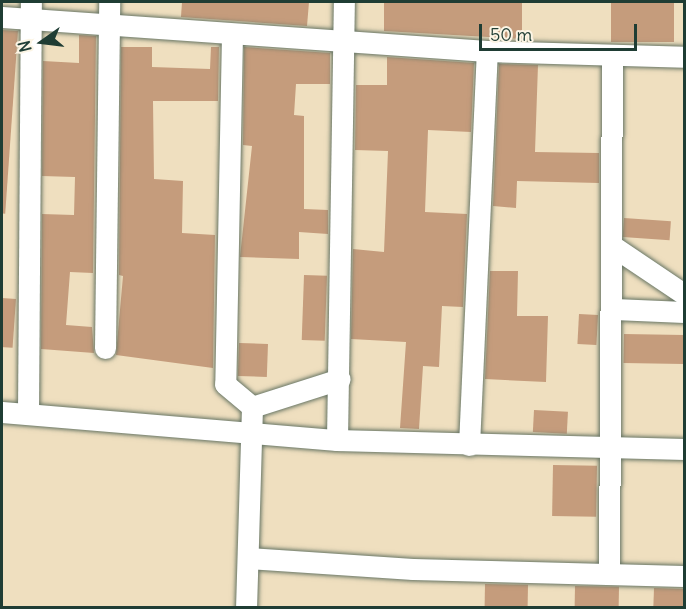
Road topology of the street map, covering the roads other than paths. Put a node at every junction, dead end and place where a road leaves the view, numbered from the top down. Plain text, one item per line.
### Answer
1 (344, 2) edge
2 (31, 10) edge
3 (109, 12) edge
4 (2, 17) edge
5 (232, 34) junction
6 (343, 40) junction
7 (487, 51) junction
8 (612, 57) junction
9 (684, 57) edge
10 (614, 247) junction
11 (684, 294) edge
12 (614, 309) junction
13 (684, 312) edge
14 (105, 348) dead end
15 (340, 379) junction
16 (252, 407) junction
17 (2, 412) edge
18 (28, 414) junction
19 (253, 429) junction
20 (337, 440) junction
21 (684, 444) edge
22 (469, 445) junction
23 (610, 448) junction
24 (248, 558) junction
25 (609, 574) junction
26 (684, 576) edge
27 (246, 608) edge

1 - 6 street
2 - 3 street
2 - 4 street
2 - 18 street
3 - 5 street
3 - 14 street
5 - 6 street
5 - 16 street
6 - 7 street
6 - 15 street
7 - 8 street
7 - 22 street
8 - 9 street
8 - 10 street
10 - 11 street
10 - 12 street
12 - 13 street
12 - 23 street
15 - 16 street
15 - 20 street
16 - 19 street
17 - 18 street
18 - 19 street
19 - 20 street
19 - 24 street
20 - 22 street
21 - 23 street
22 - 23 street
23 - 25 street
24 - 25 street
24 - 27 street
25 - 26 street

